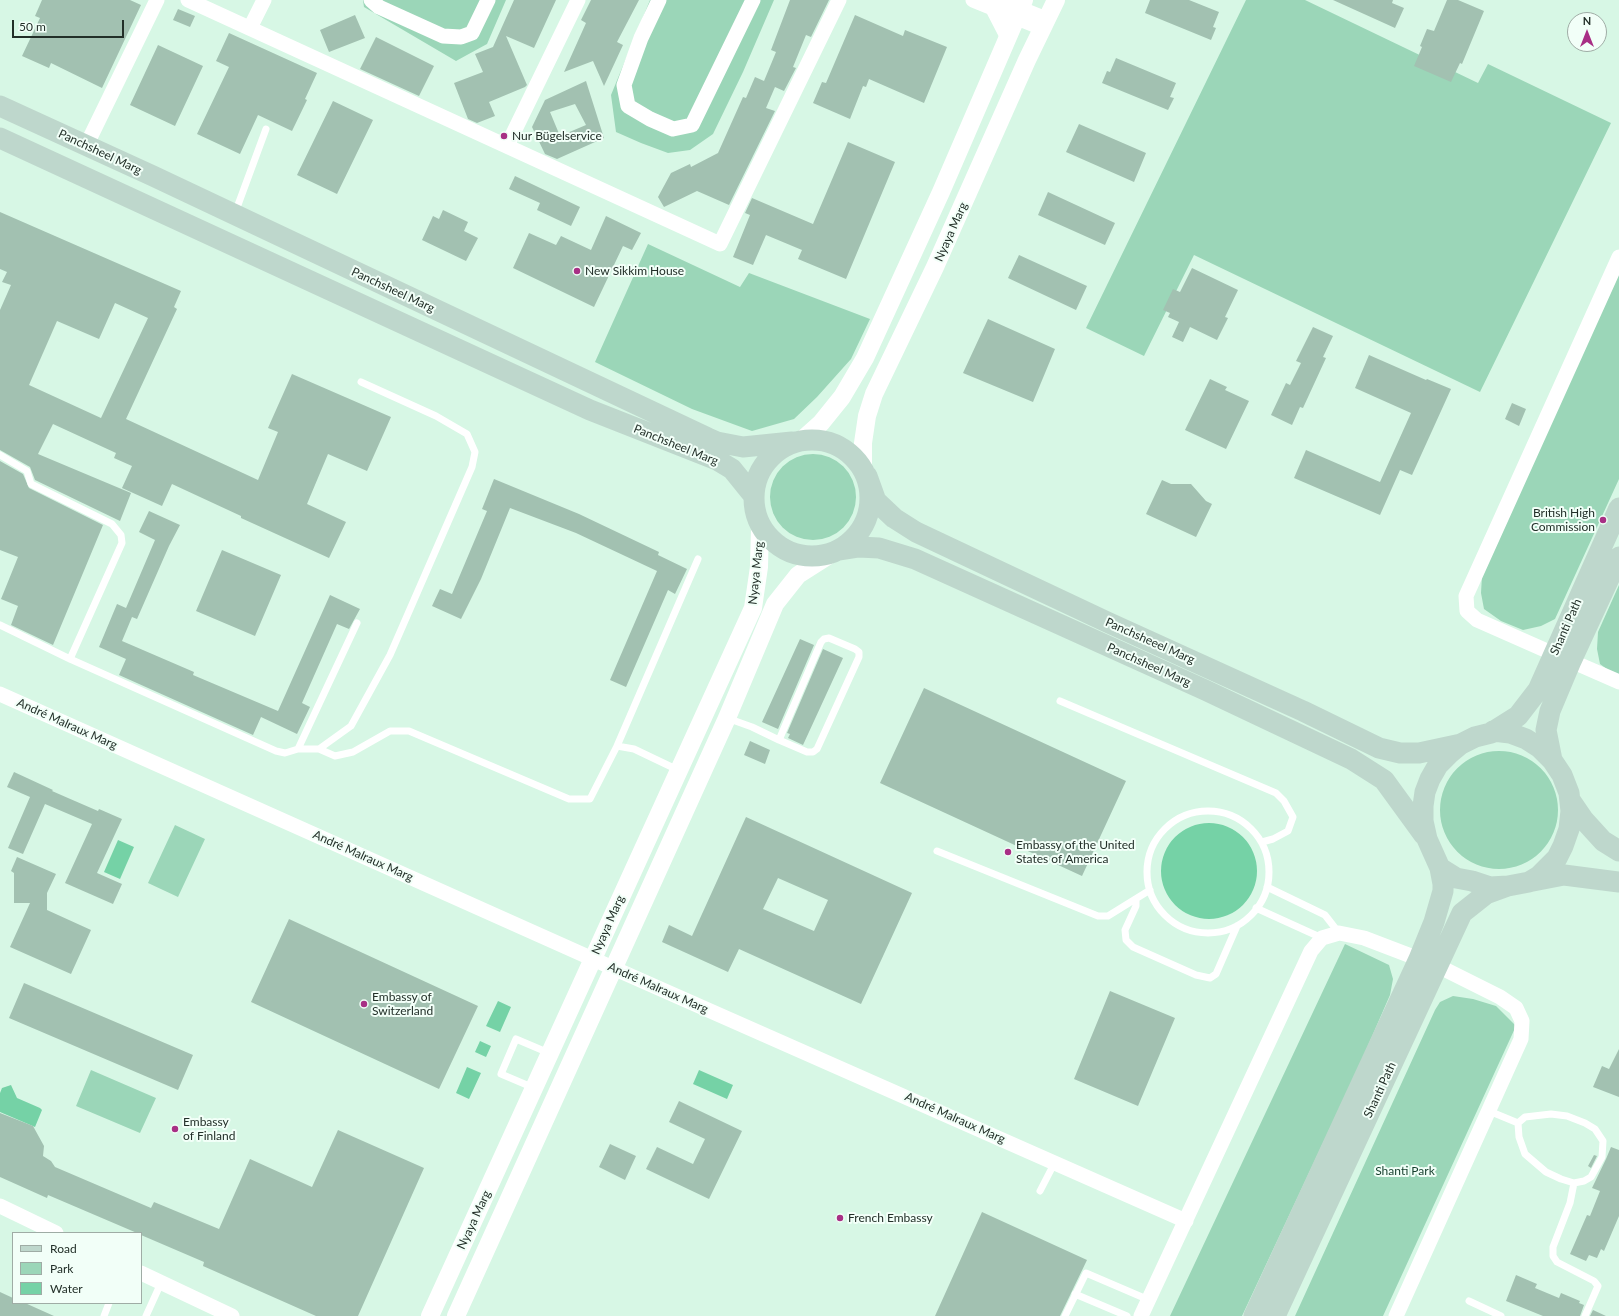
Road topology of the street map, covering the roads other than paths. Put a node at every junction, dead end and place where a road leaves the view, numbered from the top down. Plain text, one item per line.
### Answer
1 (157, 0) edge
2 (188, 0) edge
3 (264, 0) edge
4 (371, 0) edge
5 (488, 0) edge
6 (578, 0) edge
7 (659, 0) edge
8 (754, 0) edge
9 (839, 0) edge
10 (973, 0) edge
11 (1056, 0) edge
12 (996, 4) edge
13 (1020, 9) edge
14 (1044, 24) junction
15 (250, 28) junction
16 (1008, 38) junction
17 (0, 106) edge
18 (266, 129) dead end
19 (0, 138) edge
20 (86, 146) junction
21 (507, 146) junction
22 (234, 215) junction
23 (1619, 257) edge
24 (361, 382) dead end
25 (797, 441) junction
26 (0, 456) edge
27 (865, 472) junction
28 (753, 495) junction
29 (1619, 508) edge
30 (760, 527) junction
31 (835, 552) junction
32 (1619, 557) edge
33 (698, 559) dead end
34 (357, 623) dead end
35 (0, 625) edge
36 (1562, 658) junction
37 (70, 659) junction
38 (1619, 682) edge
39 (0, 694) edge
40 (1060, 701) dead end
41 (727, 718) junction
42 (1493, 731) junction
43 (779, 740) junction
44 (1461, 744) junction
45 (617, 746) junction
46 (298, 749) junction
47 (319, 749) junction
48 (1552, 760) junction
49 (679, 770) junction
50 (1570, 800) junction
51 (1427, 839) junction
52 (1262, 842) junction
53 (937, 851) dead end
54 (1619, 851) edge
55 (1440, 868) junction
56 (1529, 882) junction
57 (1619, 882) edge
58 (1508, 886) junction
59 (1267, 887) junction
60 (1150, 890) junction
61 (1136, 900) junction
62 (1256, 908) junction
63 (1237, 926) junction
64 (1339, 933) junction
65 (1322, 938) junction
66 (593, 958) junction
67 (1428, 962) junction
68 (613, 968) junction
69 (550, 1053) junction
70 (534, 1088) junction
71 (1488, 1112) junction
72 (1518, 1123) junction
73 (1054, 1162) junction
74 (1574, 1183) junction
75 (1040, 1191) dead end
76 (0, 1206) edge
77 (1186, 1221) junction
78 (54, 1232) edge
79 (142, 1274) edge
80 (161, 1283) junction
81 (1075, 1294) junction
82 (1149, 1300) junction
83 (1468, 1300) dead end
84 (109, 1304) edge
85 (104, 1316) edge
86 (146, 1316) edge
87 (232, 1316) edge
88 (430, 1316) edge
89 (456, 1316) edge
90 (1065, 1316) edge
91 (1127, 1316) edge
92 (1141, 1316) edge
93 (1254, 1316) edge
94 (1275, 1316) edge
95 (1396, 1316) edge
96 (1502, 1316) edge
97 (1585, 1316) edge

1 - 20 street
2 - 15 street
3 - 15 street
4 - 5 street
6 - 21 street
7 - 8 street
9 - 21 street
10 - 12 street
11 - 14 street, Nyaya Marg
12 - 13 street
12 - 16 street
13 - 14 street
13 - 16 street
14 - 27 street, Nyaya Marg
15 - 21 street
16 - 25 street
17 - 20 main road, Panchsheel Marg
18 - 22 lane
19 - 28 main road, Panchsheel Marg
20 - 22 main road, Panchsheel Marg
22 - 25 main road, Panchsheel Marg
23 - 36 street
24 - 47 lane
25 - 27 main road
25 - 28 main road
26 - 37 lane
27 - 31 main road
27 - 44 main road, Panchsheeel Marg
28 - 30 main road
29 - 36 main road, Shanti Path
30 - 31 main road
30 - 49 street, Nyaya Marg
31 - 41 street, Nyaya Marg
31 - 51 main road, Panchsheel Marg
32 - 36 main road, Shanti Path
33 - 45 lane
34 - 46 lane
35 - 37 lane
36 - 38 street
36 - 42 main road, Shanti Path
36 - 48 main road, Shanti Path
37 - 46 lane
39 - 66 street, André Malraux Marg
40 - 52 lane
41 - 43 lane
41 - 68 street, Nyaya Marg
42 - 44 main road, Shanti Path
42 - 48 main road
43 - 43 lane
44 - 51 main road
45 - 47 lane
45 - 49 lane
46 - 47 lane
48 - 50 main road
49 - 66 street, Nyaya Marg
50 - 54 main road
50 - 56 main road
51 - 55 main road, Shanti Path
52 - 59 lane
52 - 60 lane
53 - 61 lane
55 - 58 main road
55 - 67 main road, Shanti Path
56 - 57 main road
56 - 58 main road
58 - 67 main road, Shanti Path
59 - 62 lane
59 - 64 lane
60 - 61 lane
60 - 63 lane
61 - 63 lane
62 - 63 lane
62 - 65 lane
64 - 65 street
64 - 67 street
65 - 77 street
66 - 68 street, André Malraux Marg
66 - 69 street, Nyaya Marg
67 - 71 street
67 - 93 main road, Shanti Path
67 - 94 main road, Shanti Path
68 - 73 street, André Malraux Marg
68 - 89 street, Nyaya Marg
69 - 70 street, Nyaya Marg
69 - 70 lane
70 - 88 street, Nyaya Marg
71 - 72 lane
71 - 95 street
72 - 74 lane
72 - 74 lane
73 - 75 lane
73 - 77 street, André Malraux Marg
74 - 97 lane
76 - 78 street
77 - 82 street
79 - 80 street
80 - 86 lane
80 - 87 street
81 - 82 lane
81 - 90 lane
81 - 91 lane
82 - 92 street
83 - 96 lane
84 - 85 lane

